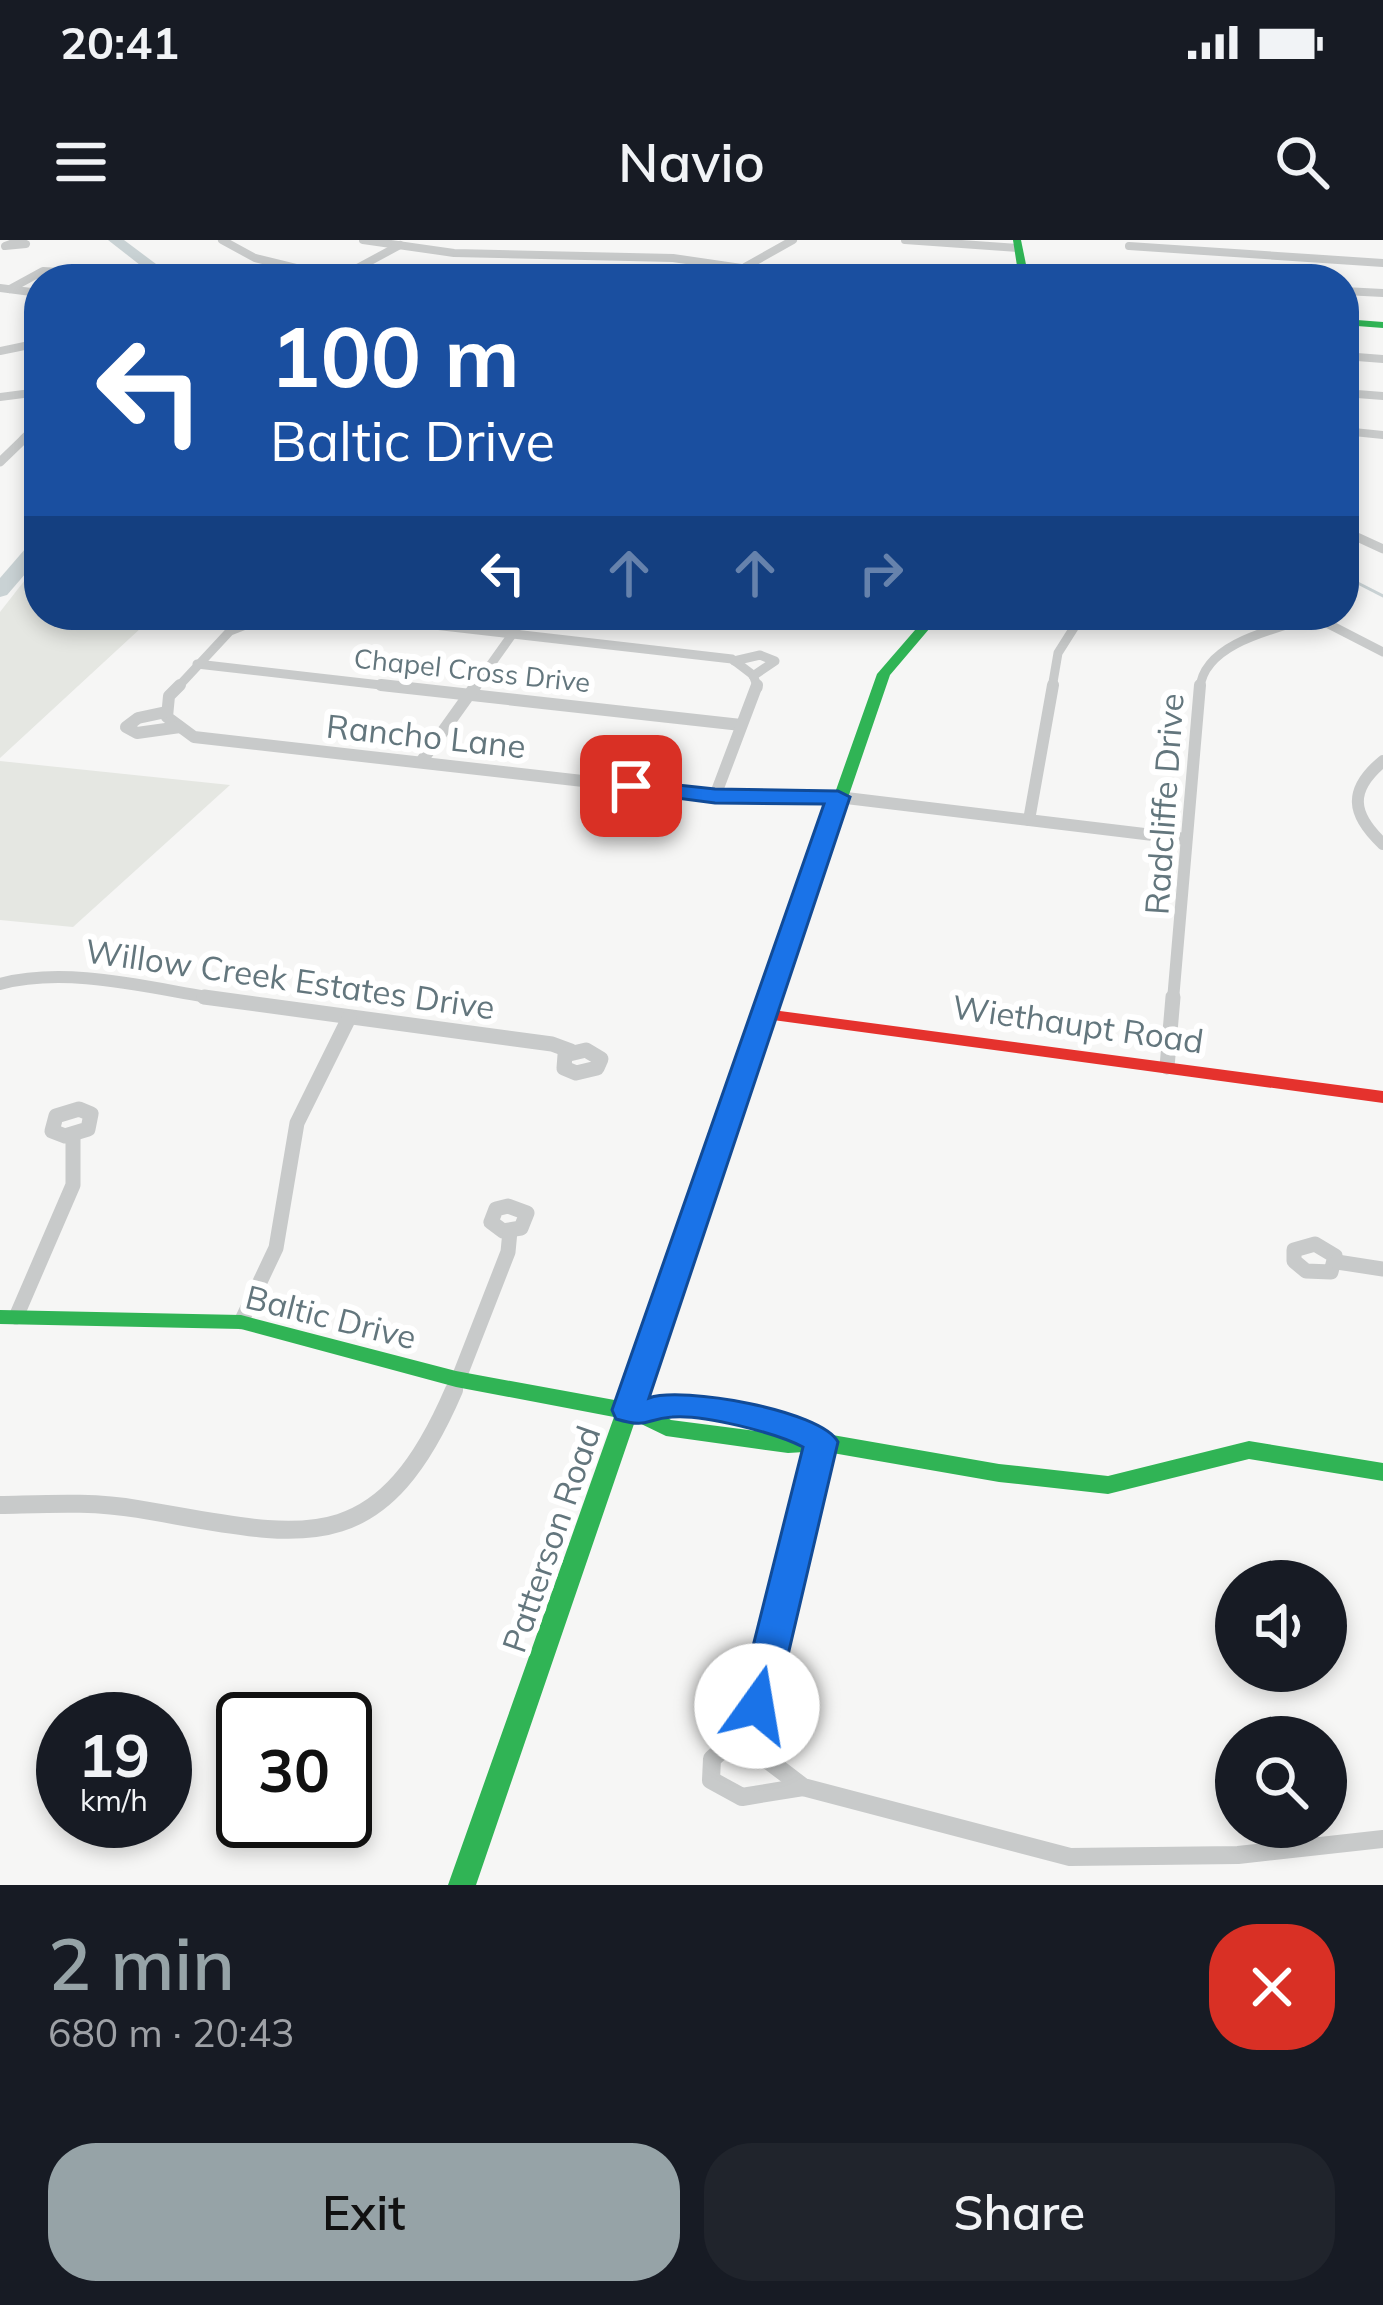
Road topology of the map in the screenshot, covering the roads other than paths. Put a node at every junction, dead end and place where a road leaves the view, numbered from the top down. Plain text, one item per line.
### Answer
1 (222, 240) edge
2 (363, 240) edge
3 (410, 240) edge
4 (793, 240) edge
5 (905, 240) edge
6 (1127, 243) edge
7 (1017, 244) edge
8 (397, 247) junction
9 (1383, 263) edge
10 (279, 264) edge
11 (366, 264) edge
12 (710, 264) edge
13 (751, 264) edge
14 (13, 290) edge
15 (0, 300) edge
16 (24, 438) edge
17 (2, 459) edge
18 (232, 630) edge
19 (491, 630) edge
20 (922, 630) edge
21 (1069, 630) edge
22 (1272, 630) edge
23 (1340, 630) edge
24 (510, 632) junction
25 (1383, 652) edge
26 (734, 661) junction
27 (197, 664) junction
28 (754, 676) junction
29 (468, 694) junction
30 (167, 714) junction
31 (741, 725) junction
32 (180, 727) junction
33 (1383, 761) edge
34 (421, 763) junction
35 (715, 796) junction
36 (838, 797) junction
37 (1028, 820) junction
38 (1186, 839) junction
39 (1383, 844) edge
40 (0, 984) edge
41 (765, 1014) junction
42 (349, 1018) junction
43 (571, 1052) dead end
44 (1167, 1067) junction
45 (1383, 1097) edge
46 (73, 1135) dead end
47 (510, 1231) dead end
48 (1337, 1262) dead end
49 (1383, 1269) edge
50 (8, 1317) edge
51 (242, 1322) junction
52 (456, 1379) junction
53 (636, 1412) junction
54 (821, 1442) junction
55 (1383, 1472) edge
56 (0, 1505) edge
57 (761, 1733) junction
58 (803, 1787) junction
59 (1383, 1839) edge
60 (462, 1885) edge

1 - 10 street
2 - 8 street
3 - 8 street
4 - 13 street
5 - 7 street
6 - 9 street
8 - 11 street
8 - 12 street
14 - 15 street
16 - 17 street
18 - 27 street
19 - 24 street
20 - 36 main road, Patterson Road
21 - 37 street
22 - 38 street, Radcliffe Drive
23 - 25 street
24 - 26 street
24 - 29 street
26 - 28 street
26 - 28 street
27 - 29 street, Chapel Cross Drive
27 - 30 street
28 - 31 street
29 - 31 street, Chapel Cross Drive
29 - 34 street
30 - 32 street, Rancho Lane
30 - 32 street
31 - 35 street
32 - 34 street, Rancho Lane
33 - 39 street
34 - 35 street, Rancho Lane
35 - 36 street, Rancho Lane
36 - 37 street, Rancho Lane
36 - 41 main road, Patterson Road
37 - 38 street, Rancho Lane
38 - 44 street, Radcliffe Drive
40 - 42 street, Willow Creek Estates Drive
41 - 44 main road, Wiethaupt Road
41 - 53 main road, Patterson Road
42 - 43 street, Willow Creek Estates Drive
42 - 51 street
44 - 45 main road, Wiethaupt Road
46 - 50 street
47 - 52 street
48 - 49 street
50 - 51 main road, Baltic Drive
51 - 52 main road, Baltic Drive
52 - 53 main road, Baltic Drive
52 - 56 street
53 - 54 main road, Baltic Drive
53 - 60 main road, Patterson Road
54 - 55 main road, Baltic Drive
54 - 57 street
57 - 58 street
57 - 58 street
58 - 59 street

